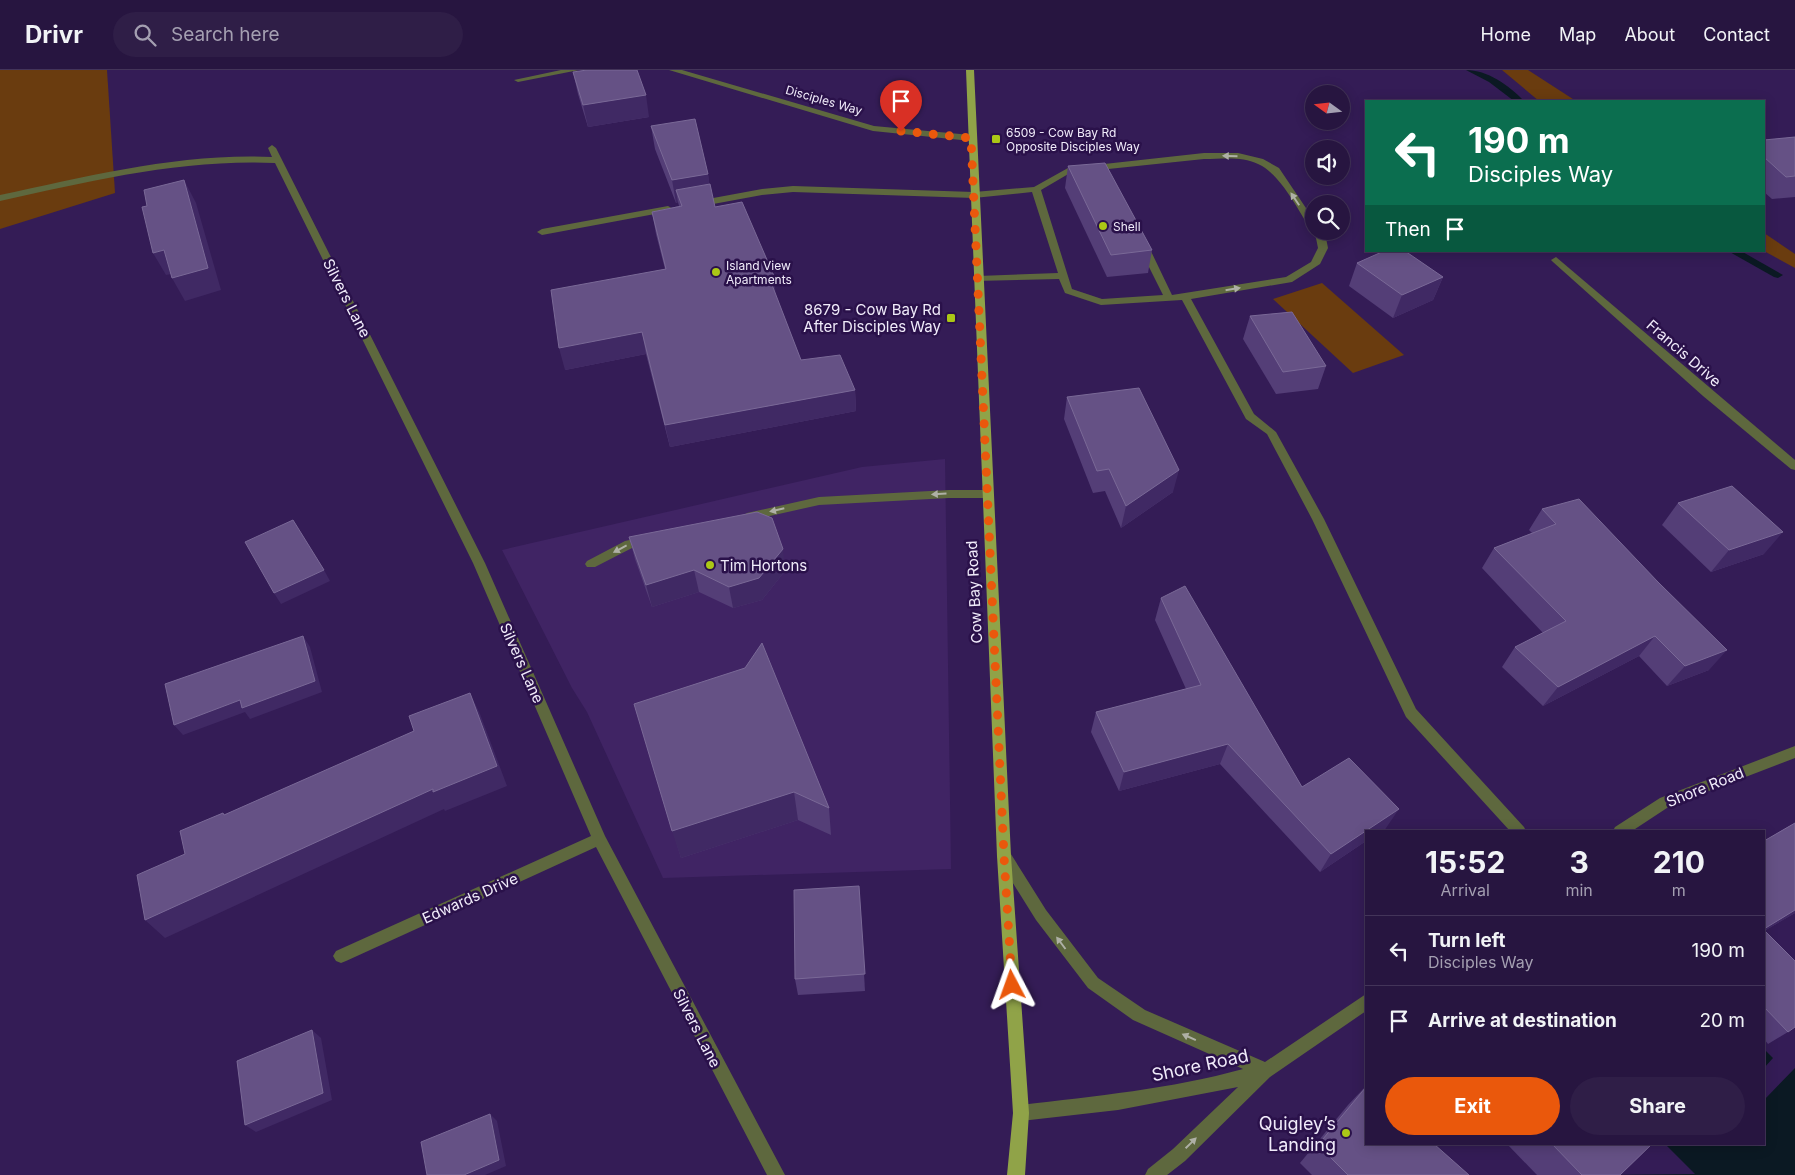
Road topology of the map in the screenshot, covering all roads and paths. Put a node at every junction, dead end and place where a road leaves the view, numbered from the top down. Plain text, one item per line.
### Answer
1 (575, 70) edge
2 (673, 70) edge
3 (970, 70) edge
4 (518, 80) dead end
5 (971, 138) junction
6 (272, 148) dead end
7 (277, 160) junction
8 (1036, 189) junction
9 (974, 195) junction
10 (0, 198) edge
11 (1305, 214) edge
12 (542, 232) dead end
13 (1139, 237) edge
14 (1321, 240) edge
15 (1556, 260) dead end
16 (1061, 276) junction
17 (978, 279) junction
18 (1185, 297) junction
19 (1170, 298) junction
20 (1795, 466) edge
21 (987, 494) junction
22 (734, 520) edge
23 (658, 538) edge
24 (591, 564) dead end
25 (1795, 752) edge
26 (1519, 830) edge
27 (1622, 830) edge
28 (599, 839) junction
29 (1004, 856) junction
30 (341, 956) dead end
31 (1365, 1003) edge
32 (1266, 1072) junction
33 (1021, 1113) junction
34 (776, 1175) edge
35 (1016, 1175) edge
36 (1154, 1175) edge

1 - 4 street
2 - 5 street, Disciples Way
3 - 5 main road, Cow Bay Road
5 - 9 main road, Cow Bay Road
6 - 7 street, Silvers Lane
7 - 10 street
7 - 28 street, Silvers Lane
8 - 9 street
11 -> 8 street
8 - 16 street
9 - 12 street
9 - 17 main road, Cow Bay Road
13 - 19 street
18 -> 14 street
15 - 20 street, Francis Drive
16 - 17 street
16 - 19 street
17 - 21 main road, Cow Bay Road
18 - 19 street
18 - 26 street
21 -> 22 street
21 - 29 main road, Cow Bay Road
23 -> 24 street
25 - 27 street, Shore Road
28 - 30 street, Edwards Drive
28 - 34 street, Silvers Lane
32 -> 29 street
29 - 33 main road, Cow Bay Road
31 - 32 street, Shore Road
32 - 33 street, Shore Road
36 -> 32 street
33 - 35 main road, Cow Bay Road

